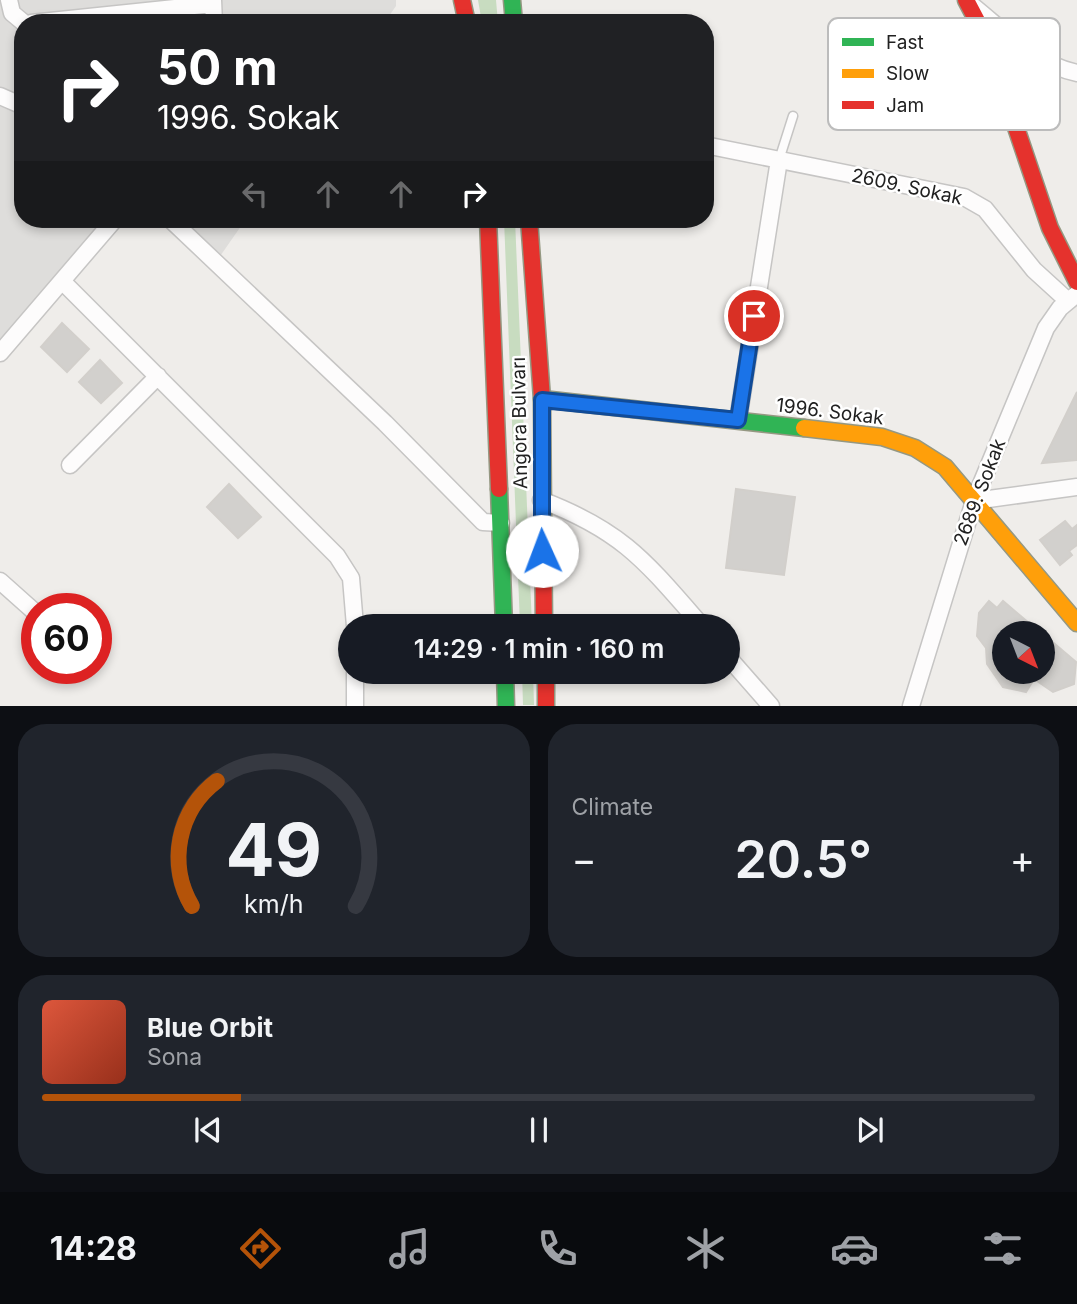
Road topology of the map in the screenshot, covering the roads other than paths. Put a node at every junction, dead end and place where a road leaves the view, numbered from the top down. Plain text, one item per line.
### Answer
1 (966, 1) edge
2 (213, 2) edge
3 (109, 14) edge
4 (975, 18) edge
5 (987, 18) edge
6 (1060, 69) joint
7 (1077, 73) edge
8 (1077, 85) edge
9 (793, 116) dead end
10 (1017, 130) edge
11 (714, 147) edge
12 (779, 160) junction
13 (107, 228) edge
14 (179, 228) edge
15 (488, 228) edge
16 (530, 228) edge
17 (62, 281) junction
18 (1077, 282) edge
19 (1072, 297) edge
20 (0, 353) edge
21 (158, 376) junction
22 (542, 400) junction
23 (738, 420) junction
24 (70, 465) dead end
25 (1077, 486) edge
26 (541, 500) junction
27 (974, 500) junction
28 (501, 523) junction
29 (0, 580) edge
30 (21, 599) edge
31 (354, 614) edge
32 (504, 614) edge
33 (544, 614) edge
34 (691, 614) edge
35 (1077, 623) edge
36 (740, 670) edge
37 (355, 684) edge
38 (505, 684) edge
39 (546, 684) edge
40 (355, 705) edge
41 (506, 705) edge
42 (547, 705) edge
43 (771, 705) edge
44 (911, 705) edge

1 - 4 main road
1 - 5 street
2 - 3 street
6 - 7 street
6 - 8 street
9 - 12 lane
10 - 18 main road
11 - 12 street, 2609. Sokak
12 - 19 street, 2609. Sokak
12 - 23 street
13 - 17 street
14 - 28 street
15 - 28 main road, Angora Bulvarı
16 - 22 main road, Angora Bulvarı
17 - 20 street
17 - 21 street
19 - 27 street, 2689. Sokak
21 - 24 street
21 - 31 street
22 - 23 main road, 1996. Sokak
22 - 26 main road, Angora Bulvarı
23 - 27 main road, 1996. Sokak
25 - 27 street
26 - 33 main road, Angora Bulvarı
26 - 34 street
27 - 35 main road, 1996. Sokak
27 - 44 street, 2689. Sokak
28 - 32 main road, Angora Bulvarı
29 - 30 street
36 - 43 street
37 - 40 street
38 - 41 main road
39 - 42 main road

